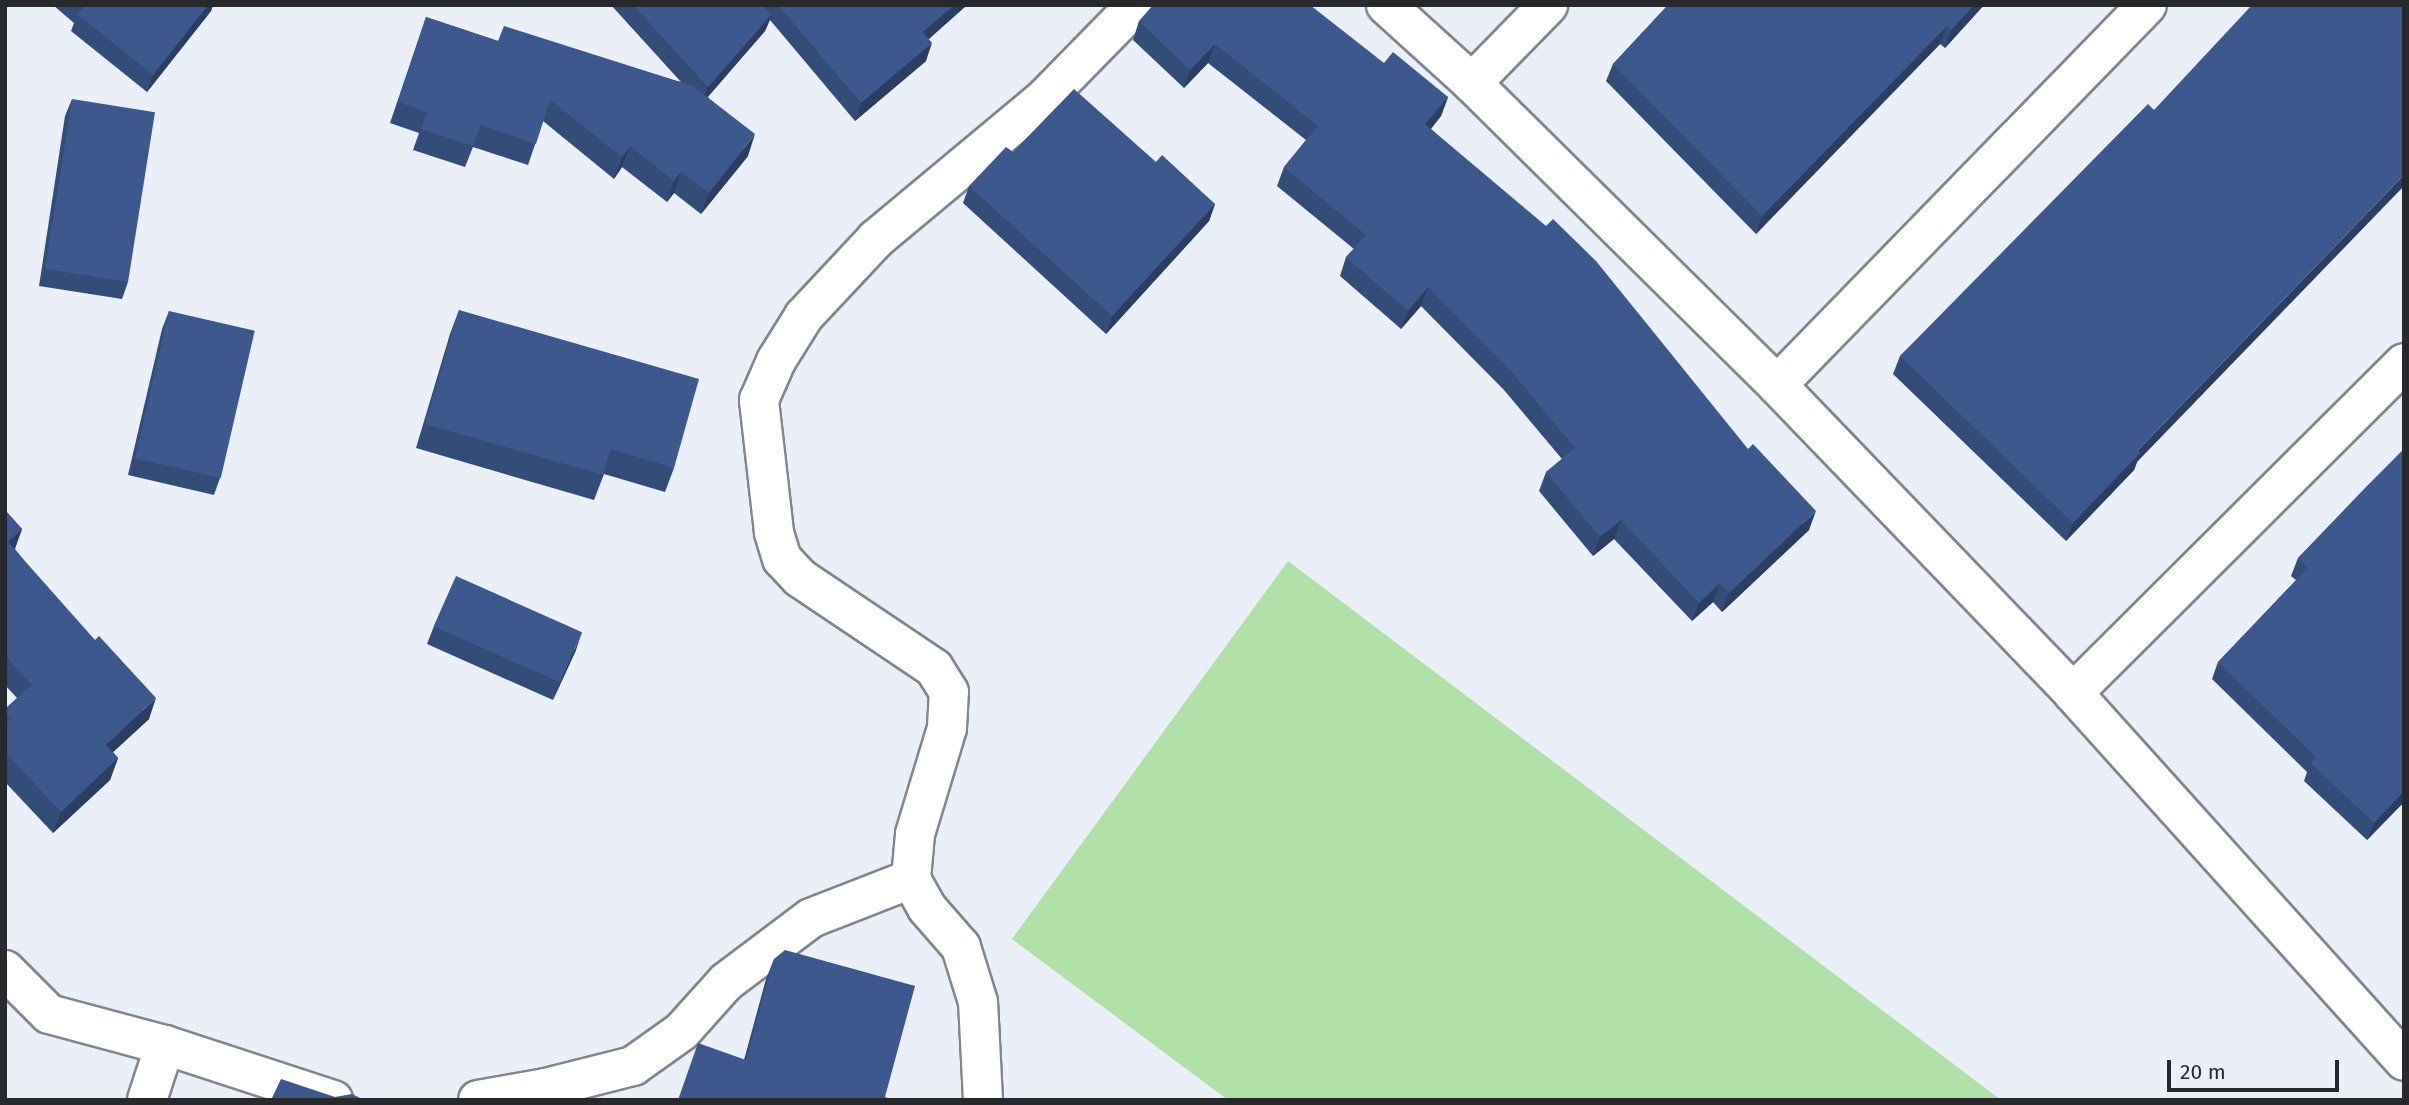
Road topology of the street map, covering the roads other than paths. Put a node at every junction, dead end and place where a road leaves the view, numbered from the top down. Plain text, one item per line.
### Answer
1 (1136, 5) edge
2 (1386, 5) edge
3 (1548, 5) edge
4 (2147, 5) edge
5 (1472, 83) junction
6 (2404, 363) edge
7 (1777, 385) junction
8 (2073, 693) junction
9 (911, 879) junction
10 (5, 970) edge
11 (165, 1045) junction
12 (2404, 1061) edge
13 (147, 1100) edge
14 (333, 1100) edge
15 (478, 1100) edge
16 (983, 1100) edge

1 - 9 street
2 - 5 street
3 - 5 street
4 - 7 street
5 - 7 street
6 - 8 street
7 - 8 street
8 - 12 street
9 - 15 street
9 - 16 street
10 - 11 street
11 - 13 street
11 - 14 street

